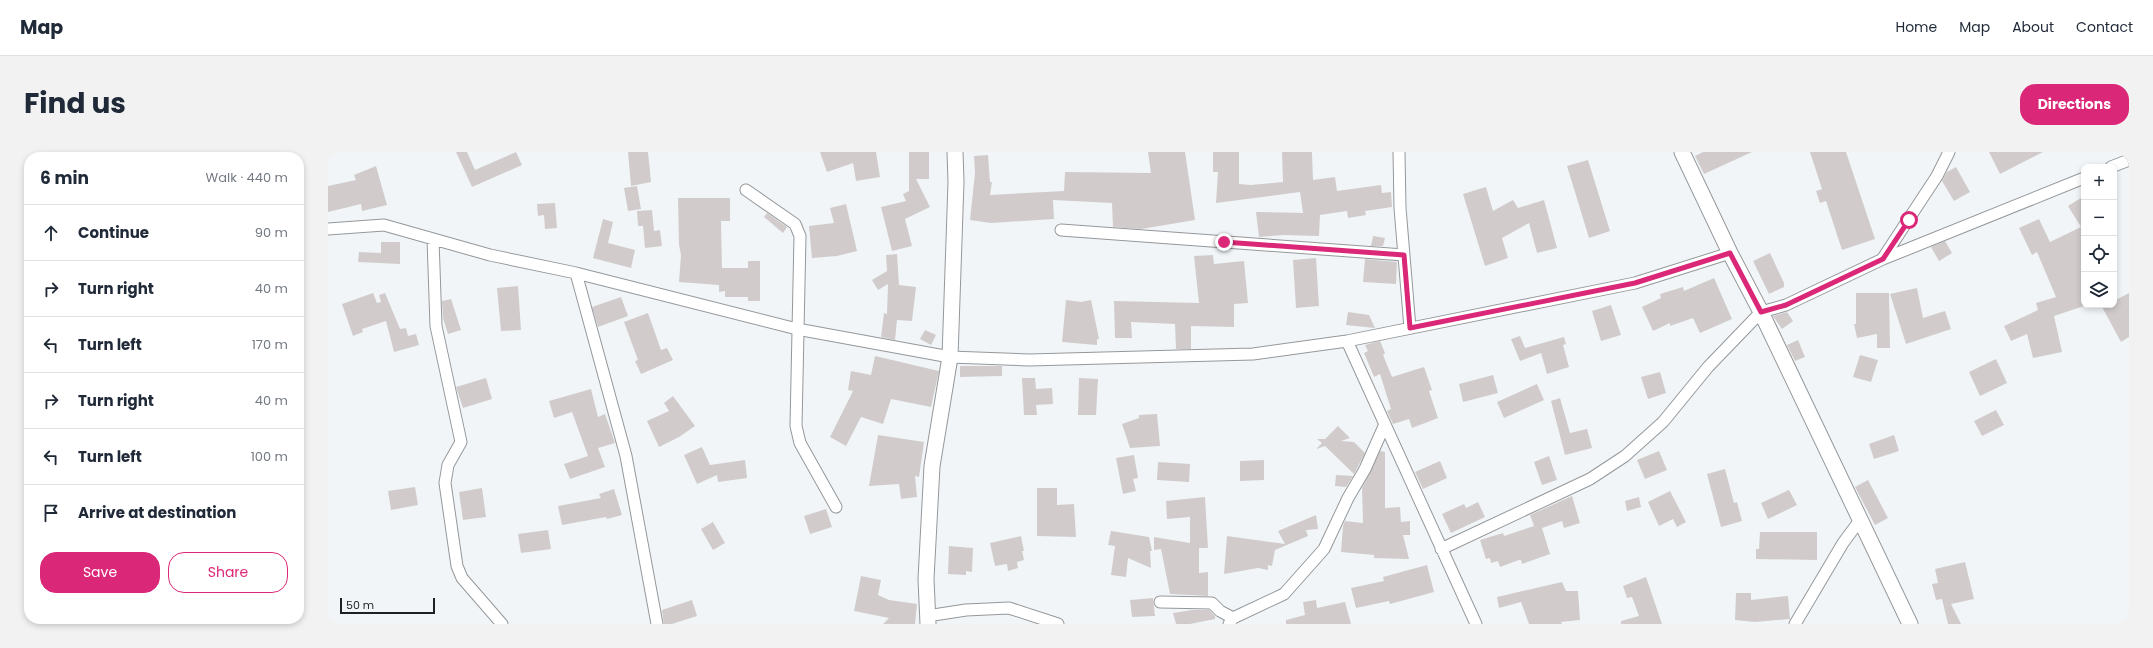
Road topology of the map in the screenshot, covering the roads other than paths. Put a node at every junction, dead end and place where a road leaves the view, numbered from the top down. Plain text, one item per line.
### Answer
1 (955, 152) edge
2 (1399, 152) edge
3 (1682, 152) edge
4 (1949, 152) edge
5 (2129, 160) edge
6 (2117, 165) edge
7 (2081, 179) edge
8 (746, 190) dead end
9 (328, 229) edge
10 (1061, 230) dead end
11 (433, 239) junction
12 (1730, 253) junction
13 (1404, 255) junction
14 (1883, 259) junction
15 (576, 273) junction
16 (1761, 312) junction
17 (1410, 328) junction
18 (797, 329) junction
19 (1347, 341) junction
20 (950, 357) junction
21 (1385, 424) junction
22 (836, 507) dead end
23 (1860, 520) junction
24 (1441, 549) junction
25 (1160, 602) dead end
26 (928, 620) edge
27 (1231, 621) edge
28 (502, 624) edge
29 (657, 624) edge
30 (1058, 624) edge
31 (1476, 624) edge
32 (1796, 624) edge
33 (1910, 624) edge

1 - 20 street
2 - 13 street
3 - 12 street
4 - 14 street
5 - 6 street
7 - 14 street
8 - 18 street
9 - 11 street
10 - 13 street
11 - 15 street
11 - 28 street
12 - 16 street
12 - 17 street
13 - 17 street
14 - 16 street
15 - 18 street
15 - 29 street
16 - 23 street
16 - 24 street
17 - 19 street
18 - 20 street
18 - 22 street
19 - 20 street
19 - 21 street
20 - 26 street
21 - 24 street
21 - 27 street
23 - 32 street
23 - 33 street
24 - 31 street
25 - 27 street
26 - 30 street

